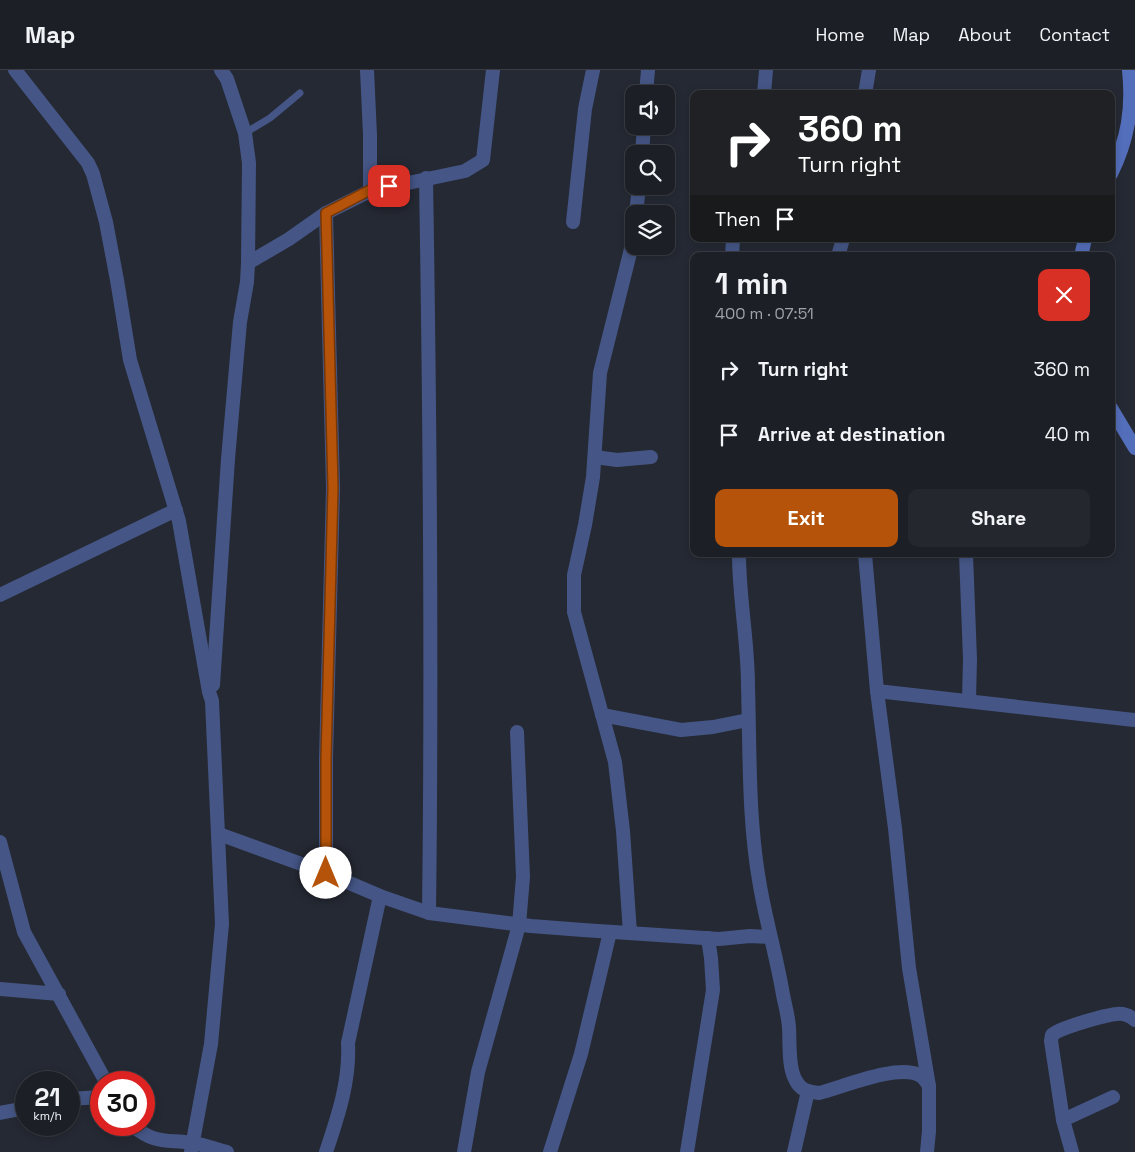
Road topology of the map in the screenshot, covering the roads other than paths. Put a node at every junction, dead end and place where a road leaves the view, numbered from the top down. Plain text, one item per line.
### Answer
1 (15, 70) edge
2 (221, 70) edge
3 (367, 70) edge
4 (493, 70) edge
5 (593, 70) edge
6 (648, 70) edge
7 (766, 70) edge
8 (869, 70) edge
9 (1129, 70) edge
10 (647, 85) edge
11 (764, 90) edge
12 (866, 90) edge
13 (300, 93) dead end
14 (245, 133) junction
15 (1115, 164) edge
16 (426, 178) junction
17 (370, 190) junction
18 (326, 213) junction
19 (573, 222) dead end
20 (629, 255) edge
21 (248, 263) junction
22 (1115, 415) edge
23 (1135, 448) edge
24 (595, 457) junction
25 (651, 457) dead end
26 (176, 510) junction
27 (740, 557) edge
28 (865, 557) edge
29 (966, 557) edge
30 (0, 595) edge
31 (877, 691) junction
32 (969, 700) junction
33 (212, 701) junction
34 (602, 715) junction
35 (748, 720) junction
36 (1135, 720) edge
37 (517, 732) dead end
38 (218, 834) junction
39 (0, 842) edge
40 (326, 873) junction
41 (380, 896) junction
42 (429, 913) junction
43 (519, 925) junction
44 (610, 932) junction
45 (630, 933) junction
46 (770, 937) junction
47 (708, 938) junction
48 (0, 989) edge
49 (59, 994) junction
50 (1135, 1020) edge
51 (100, 1071) edge
52 (929, 1086) junction
53 (808, 1092) junction
54 (1113, 1097) dead end
55 (15, 1110) edge
56 (0, 1113) edge
57 (1063, 1120) junction
58 (145, 1136) edge
59 (192, 1148) edge
60 (227, 1152) edge
61 (326, 1152) edge
62 (464, 1152) edge
63 (550, 1152) edge
64 (687, 1152) edge
65 (794, 1152) edge
66 (927, 1152) edge
67 (1072, 1152) edge

1 - 26 street
2 - 14 street
3 - 17 street
4 - 16 street
5 - 19 street
6 - 10 street
7 - 11 street
8 - 12 street
9 - 15 main road
13 - 14 lane
14 - 21 street
16 - 17 street
16 - 42 street
17 - 18 street
18 - 21 street
18 - 40 street
20 - 24 street
21 - 33 street
22 - 23 main road
24 - 25 street
24 - 34 street
26 - 30 street
26 - 33 street
27 - 35 street
28 - 31 street
29 - 32 street
31 - 32 street
31 - 52 street
32 - 36 street
33 - 38 street
34 - 35 street
34 - 45 street
35 - 46 street
37 - 43 street
38 - 40 street
38 - 59 street
39 - 49 street
40 - 41 street
41 - 42 street
41 - 61 street
42 - 43 street
43 - 44 street
43 - 62 street
44 - 45 street
44 - 63 street
45 - 47 street
46 - 47 street
46 - 53 street
47 - 64 street
48 - 49 street
49 - 51 street
50 - 57 street
52 - 53 street
52 - 66 street
53 - 65 street
54 - 57 street
55 - 56 street
57 - 67 street
58 - 59 street
59 - 60 street

